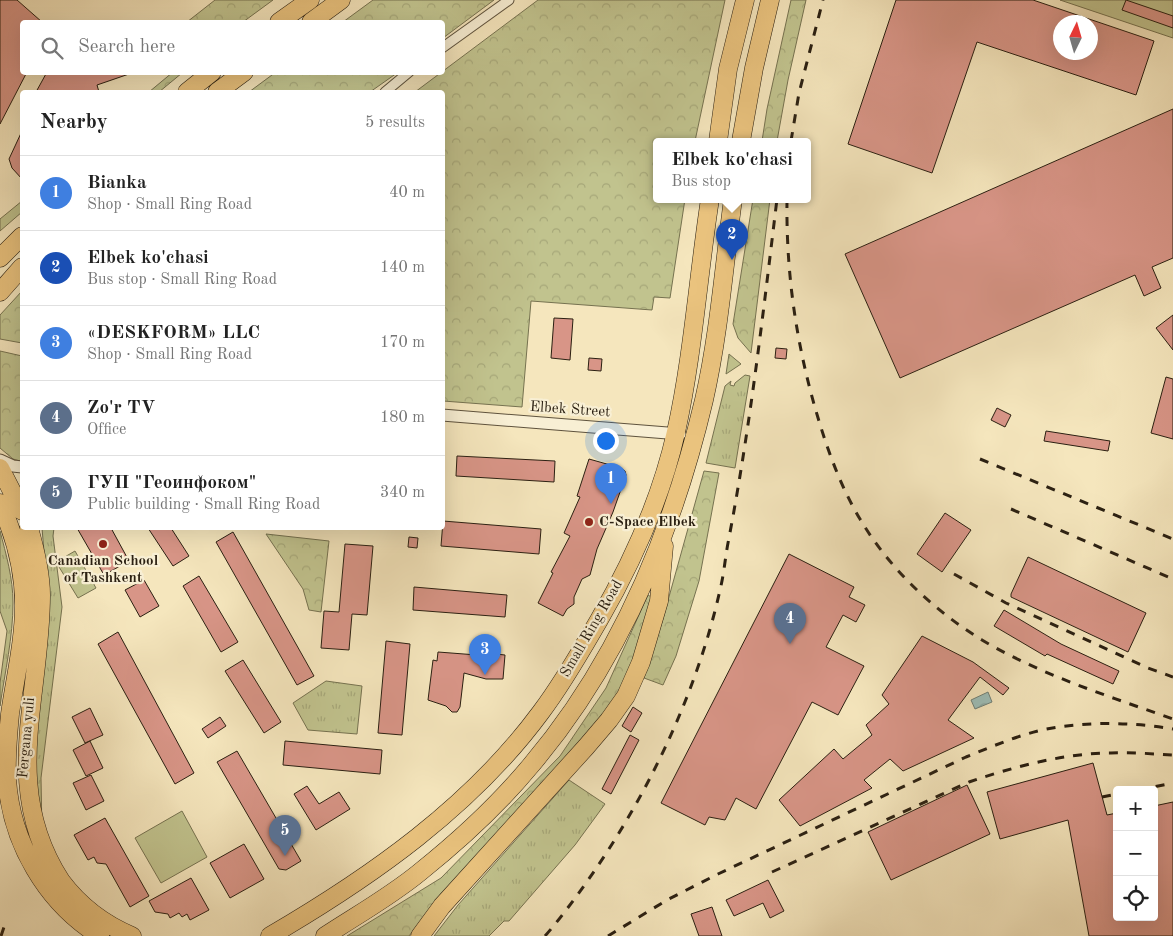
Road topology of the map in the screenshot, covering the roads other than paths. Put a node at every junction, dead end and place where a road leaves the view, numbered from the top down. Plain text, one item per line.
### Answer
1 (310, 0) edge
2 (341, 0) edge
3 (509, 0) edge
4 (745, 0) edge
5 (770, 0) edge
6 (282, 20) edge
7 (314, 20) edge
8 (445, 46) edge
9 (208, 75) edge
10 (240, 75) edge
11 (405, 75) edge
12 (190, 90) edge
13 (220, 90) edge
14 (387, 90) edge
15 (718, 138) edge
16 (742, 138) edge
17 (709, 203) edge
18 (732, 203) edge
19 (20, 238) edge
20 (0, 258) edge
21 (20, 269) edge
22 (0, 292) edge
23 (445, 415) edge
24 (675, 434) junction
25 (694, 436) junction
26 (0, 460) edge
27 (20, 467) edge
28 (0, 468) edge
29 (0, 503) edge
30 (20, 507) edge
31 (667, 521) junction
32 (30, 530) edge
33 (37, 530) edge
34 (36, 554) junction
35 (17, 797) junction
36 (100, 936) edge
37 (132, 936) edge
38 (270, 936) edge
39 (325, 936) edge
40 (420, 936) edge

1 - 6 main road
2 - 7 main road
3 - 8 street
4 - 15 main road
5 - 16 main road
9 - 12 main road
10 - 13 main road
11 - 14 street
17 - 24 main road, Small Ring Road
18 - 25 main road, Small Ring Road
19 - 20 main road
21 - 22 main road
23 - 24 street, Elbek Street
24 - 25 street, Elbek Street
24 - 38 main road, Small Ring Road
25 - 31 main road, Small Ring Road
26 - 27 street
28 - 30 main road
29 - 35 main road, Fergana yuli
31 - 39 main road, Small Ring Road
31 - 40 main road
32 - 34 main road, Fergana yuli
33 - 34 main road
34 - 35 main road, Fergana yuli
35 - 36 main road, Fergana yuli
35 - 37 main road, Fergana yuli

